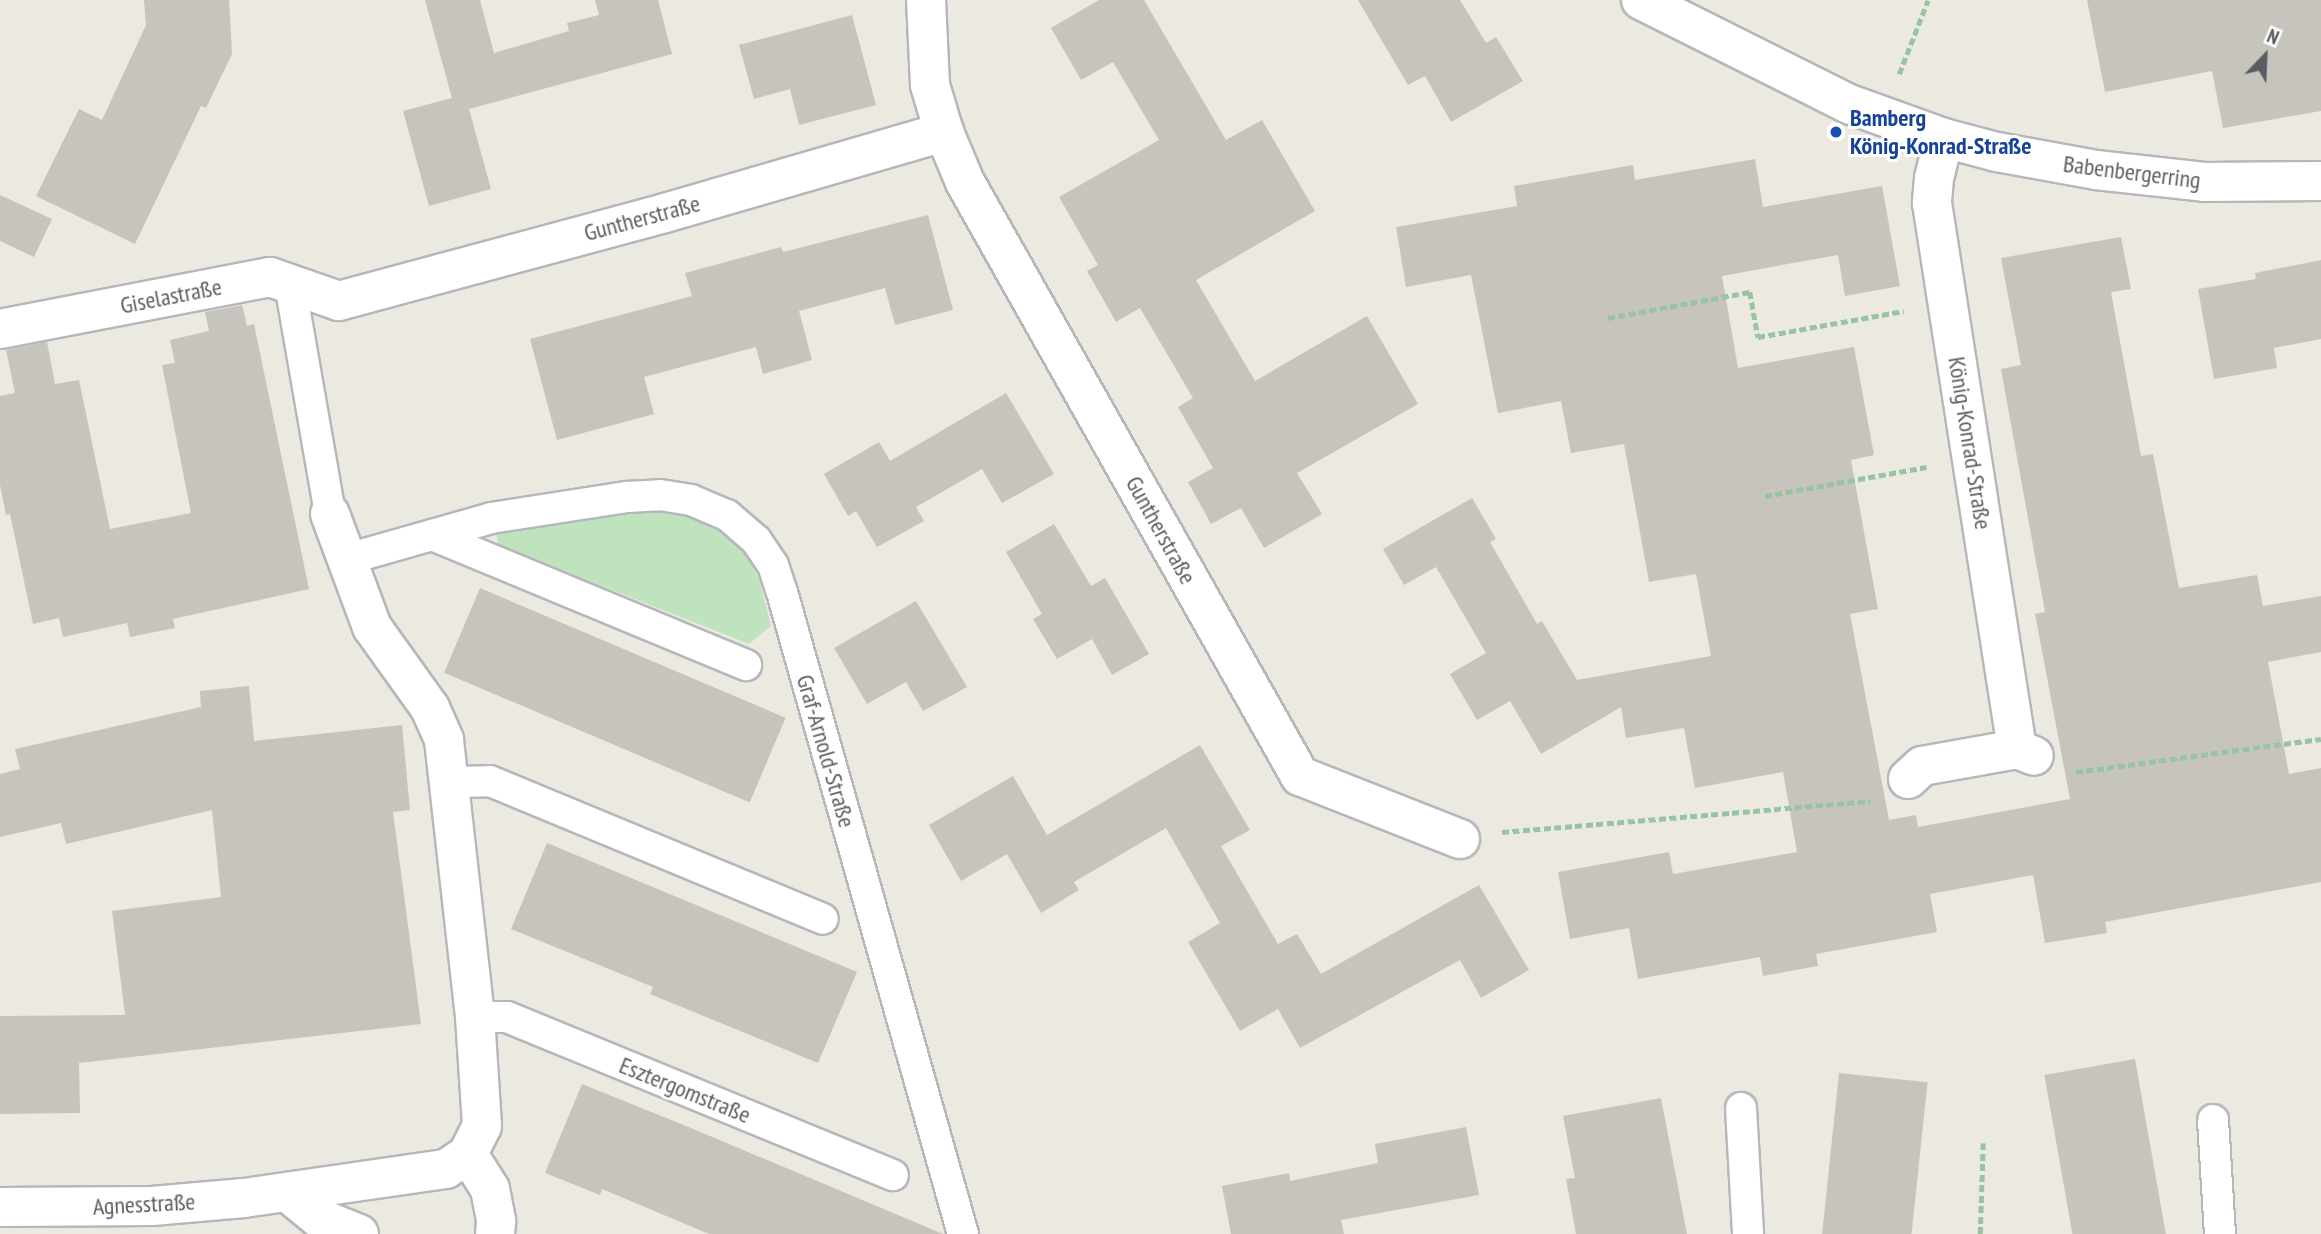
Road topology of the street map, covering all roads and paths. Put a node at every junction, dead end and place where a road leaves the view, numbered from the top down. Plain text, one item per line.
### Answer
1 (926, 0) edge
2 (1641, 0) edge
3 (1928, 0) edge
4 (1882, 117) junction
5 (944, 132) junction
6 (1944, 138) junction
7 (2321, 181) edge
8 (290, 284) junction
9 (339, 301) joint
10 (1948, 303) junction
11 (1608, 318) dead end
12 (0, 329) edge
13 (1972, 458) junction
14 (1765, 496) dead end
15 (330, 514) joint
16 (432, 535) junction
17 (344, 560) junction
18 (746, 666) dead end
19 (2321, 739) edge
20 (2026, 753) junction
21 (1908, 779) joint
22 (451, 782) junction
23 (1460, 839) joint
24 (823, 919) dead end
25 (475, 1017) junction
26 (1741, 1108) dead end
27 (2213, 1120) dead end
28 (1983, 1143) dead end
29 (468, 1154) junction
30 (893, 1175) dead end
31 (288, 1193) junction
32 (0, 1207) edge
33 (359, 1234) edge
34 (495, 1234) edge
35 (963, 1234) edge
36 (1748, 1234) edge
37 (1980, 1234) edge
38 (2220, 1234) edge

1 - 5 street, Guntherstraße
2 - 4 street, Babenbergerring
3 - 4 path
4 - 6 street, Babenbergerring
5 - 9 street, Guntherstraße
5 - 23 street, Guntherstraße
6 - 7 street, Babenbergerring
6 - 10 street, König-Konrad-Straße
8 - 9 street, Giselastraße
8 - 12 street, Giselastraße
8 - 15 lane
10 - 11 path
10 - 13 street, König-Konrad-Straße
13 - 14 path
13 - 20 street, König-Konrad-Straße
15 - 17 street
16 - 17 lane
16 - 18 lane
16 - 35 lane, Graf-Arnold-Straße
17 - 22 street
19 - 20 path
20 - 21 street
21 - 23 path
22 - 24 lane
22 - 25 street
25 - 29 street
25 - 30 lane, Esztergomstraße
26 - 36 lane
27 - 38 lane
28 - 37 path
29 - 31 street, Agnesstraße
29 - 34 street
31 - 32 street, Agnesstraße
31 - 33 street

